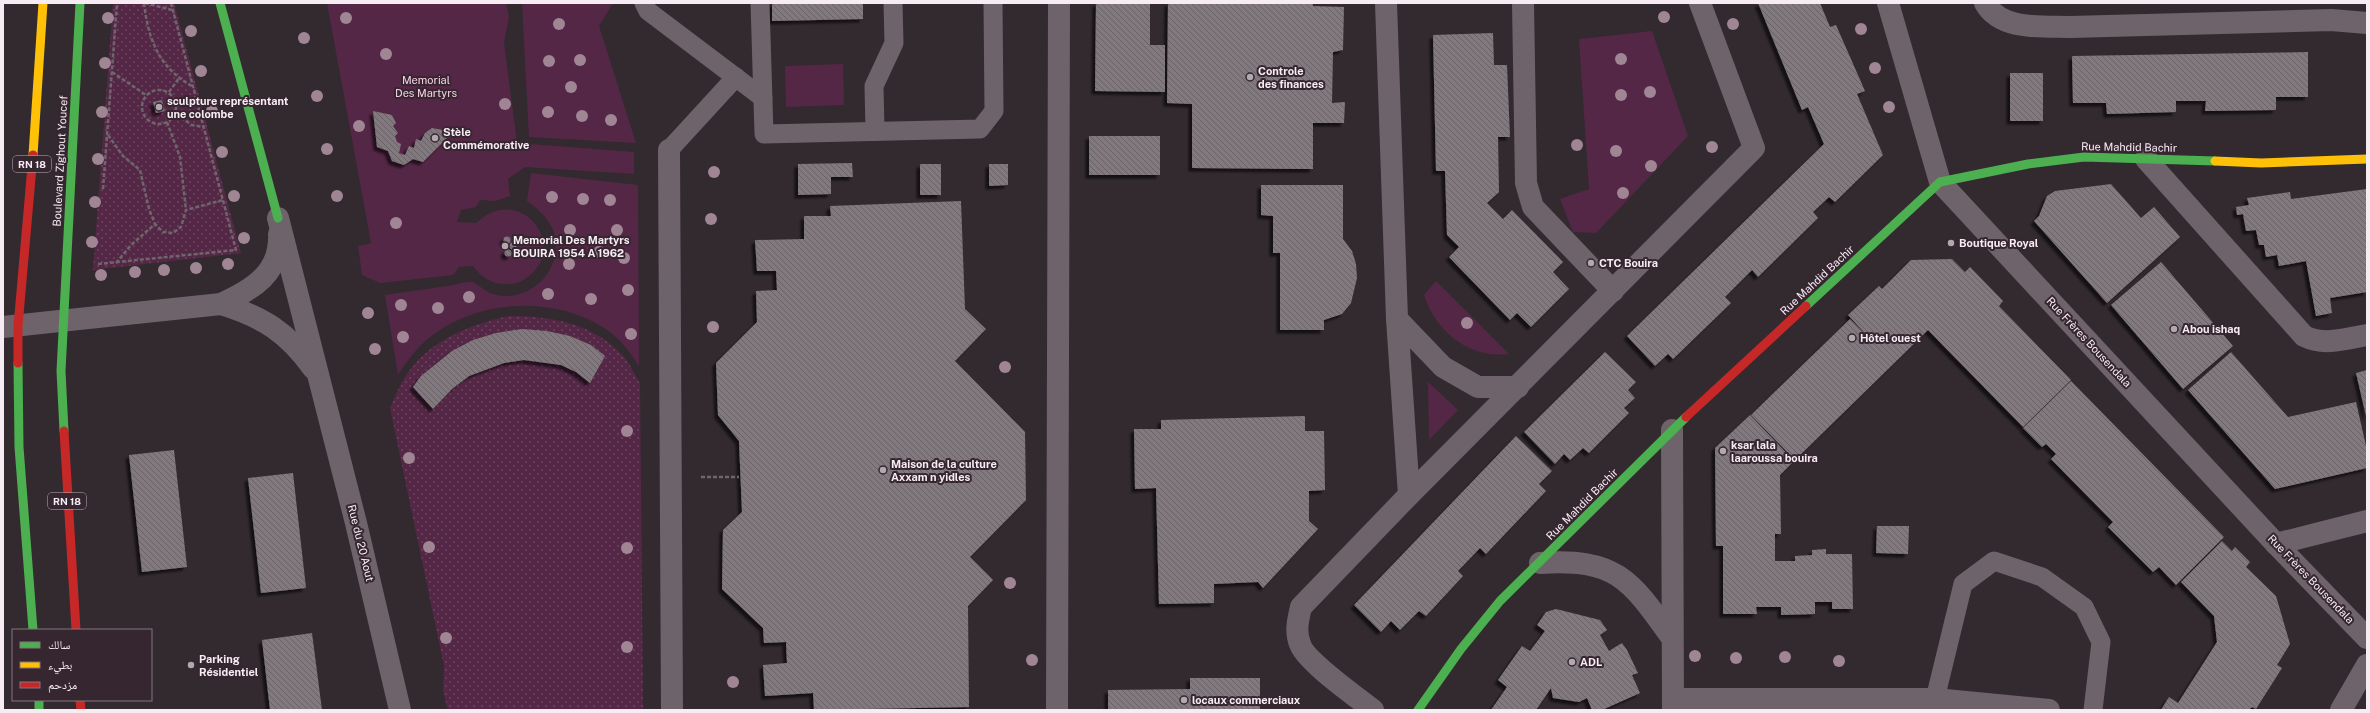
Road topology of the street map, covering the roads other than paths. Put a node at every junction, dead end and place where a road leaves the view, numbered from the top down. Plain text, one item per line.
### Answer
1 (43, 3) edge
2 (80, 3) edge
3 (220, 3) edge
4 (644, 3) edge
5 (760, 3) edge
6 (894, 3) edge
7 (993, 3) edge
8 (1059, 3) edge
9 (1386, 3) edge
10 (1523, 3) edge
11 (1700, 3) edge
12 (1888, 3) edge
13 (1985, 3) edge
14 (2367, 23) edge
15 (736, 77) junction
16 (763, 98) junction
17 (875, 131) junction
18 (669, 150) joint
19 (2146, 159) junction
20 (2367, 159) edge
21 (1940, 182) junction
22 (278, 218) junction
23 (1613, 291) junction
24 (221, 304) junction
25 (1397, 319) junction
26 (64, 321) junction
27 (11, 326) edge
28 (2367, 335) edge
29 (319, 377) junction
30 (1518, 387) junction
31 (1672, 430) junction
32 (1409, 495) junction
33 (2367, 521) edge
34 (2276, 544) junction
35 (1540, 563) junction
36 (33, 629) edge
37 (76, 629) edge
38 (1672, 638) junction
39 (2367, 638) edge
40 (2367, 665) edge
41 (1935, 699) junction
42 (1673, 705) edge
43 (400, 710) edge
44 (672, 710) edge
45 (1057, 710) edge
46 (1373, 710) edge
47 (1418, 710) edge
48 (2049, 710) edge
49 (2093, 710) edge
50 (2341, 710) edge

1 - 27 main road, RN 18
2 - 26 main road, Boulevard Zighout Youcef / RN 18
3 - 22 main road
4 - 15 lane
5 - 16 lane
6 - 17 lane
7 - 17 lane
8 - 45 street
9 - 25 street
10 - 23 street
11 - 23 street
12 - 21 street, Rue Frères Bousendala
13 - 14 street
15 - 16 lane
15 - 18 lane
16 - 17 lane
18 - 44 street
19 - 20 main road, Rue Mahdid Bachir
19 - 21 main road, Rue Mahdid Bachir
19 - 28 street
21 - 31 main road, Rue Mahdid Bachir
21 - 34 street, Rue Frères Bousendala
22 - 24 street
22 - 29 street, Rue du 20 Aout
23 - 30 street
24 - 26 street
24 - 29 street
25 - 30 street
25 - 32 street
26 - 27 street
26 - 37 main road, RN 18
27 - 36 main road, RN 18
29 - 43 street, Rue du 20 Aout
30 - 32 street
31 - 35 main road, Rue Mahdid Bachir
31 - 38 street
32 - 46 street
33 - 34 street
34 - 39 street, Rue Frères Bousendala
35 - 38 street
35 - 47 main road, Rue Mahdid Bachir
38 - 42 street
40 - 50 street
41 - 42 street
41 - 48 street
41 - 49 lane

